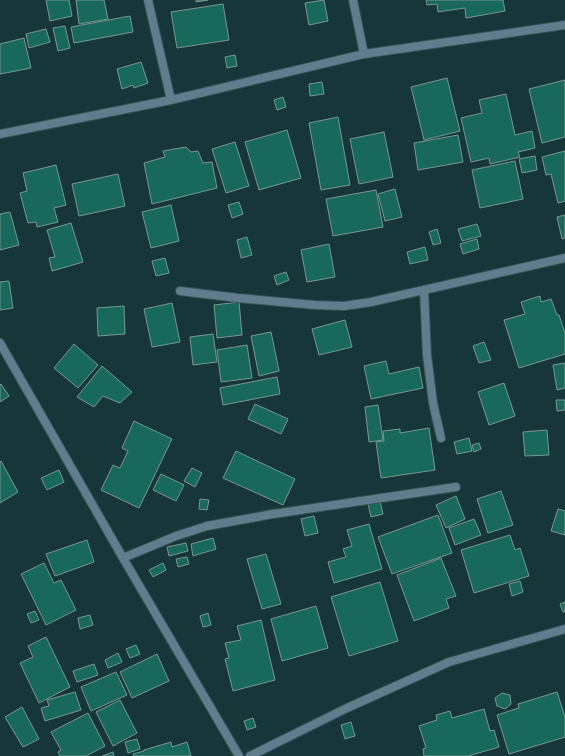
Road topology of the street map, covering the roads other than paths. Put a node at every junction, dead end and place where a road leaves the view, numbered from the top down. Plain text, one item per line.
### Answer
1 (148, 0) edge
2 (353, 0) edge
3 (565, 25) edge
4 (364, 54) junction
5 (171, 100) junction
6 (0, 134) edge
7 (565, 258) edge
8 (424, 290) junction
9 (180, 291) dead end
10 (0, 343) edge
11 (441, 438) dead end
12 (456, 487) dead end
13 (123, 558) junction
14 (565, 629) edge
15 (239, 756) edge
16 (250, 756) edge

1 - 5 street
2 - 4 street
3 - 4 street
4 - 5 street
5 - 6 street
7 - 8 street
8 - 9 street
8 - 11 street
10 - 13 street
12 - 13 street
13 - 15 street
14 - 16 street

